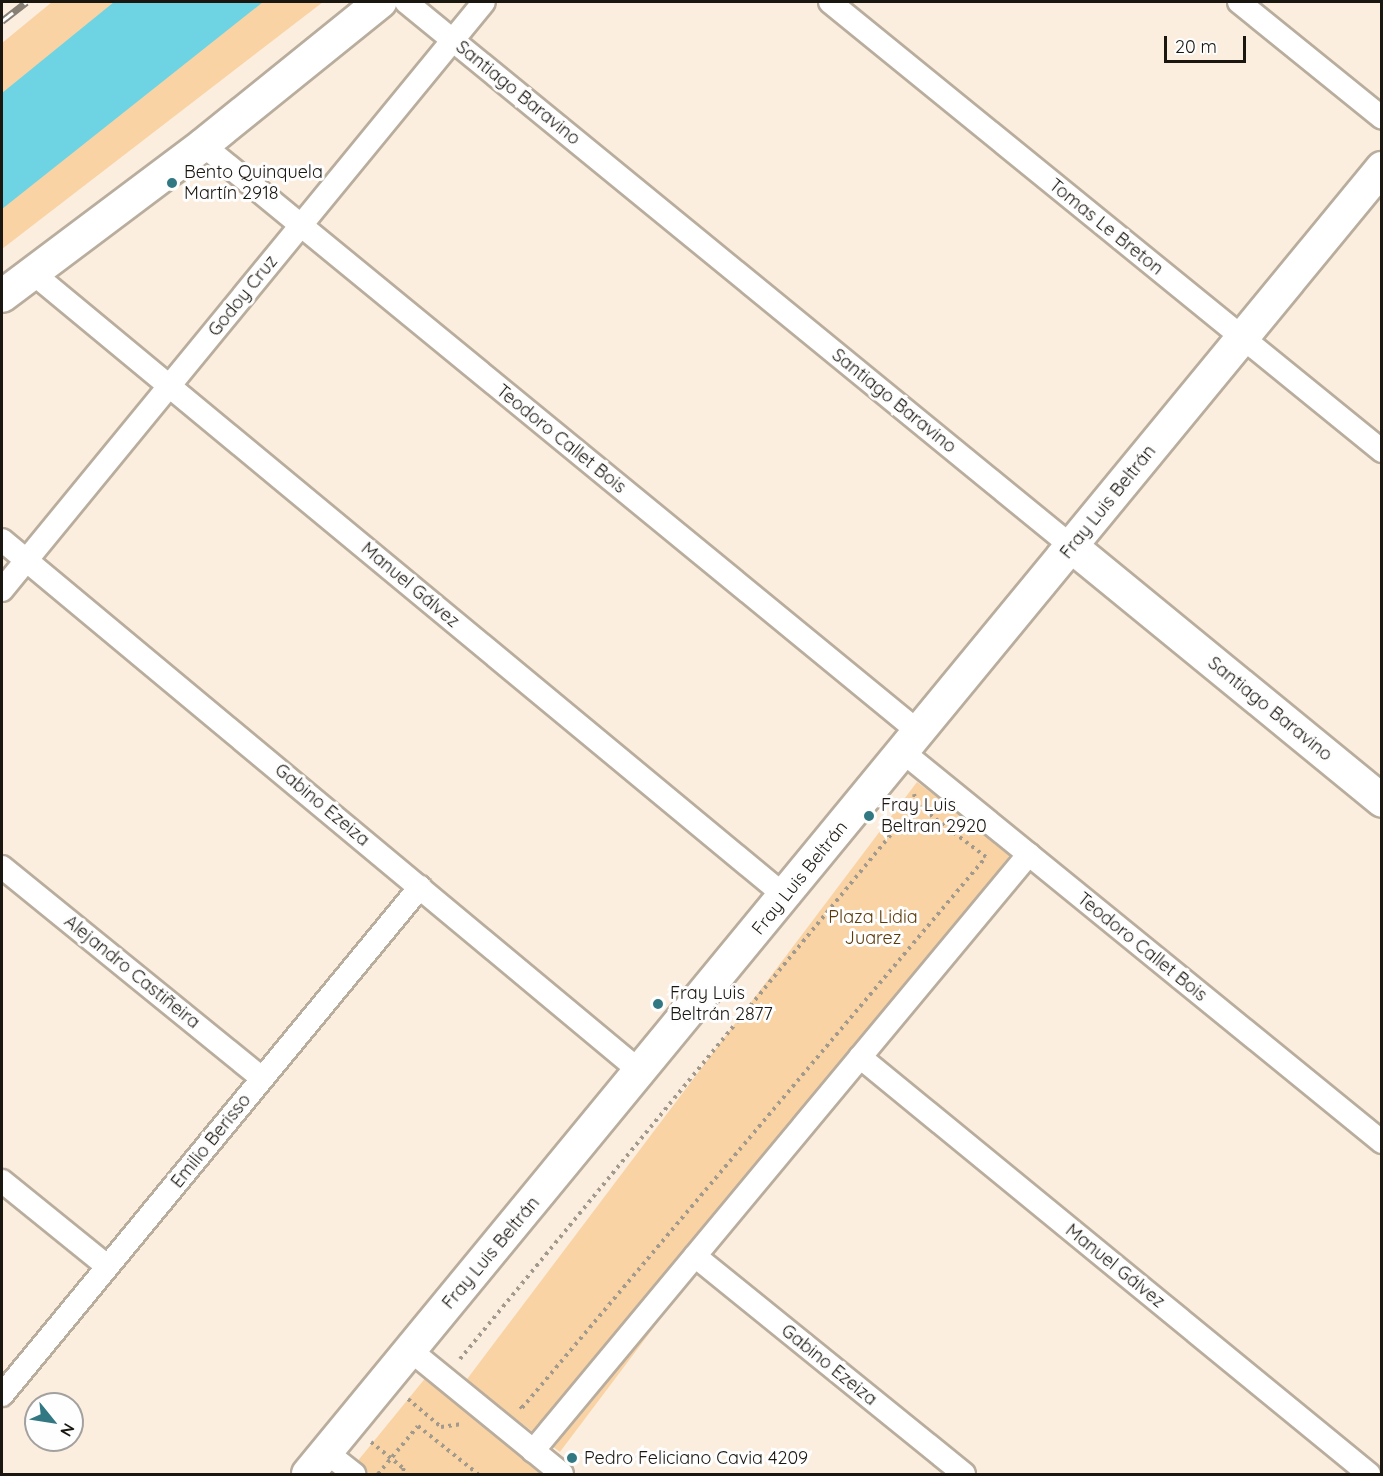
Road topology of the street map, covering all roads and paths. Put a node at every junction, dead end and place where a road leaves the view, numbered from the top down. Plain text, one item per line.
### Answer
1 (380, 2) edge
2 (406, 2) edge
3 (484, 2) edge
4 (830, 2) edge
5 (1239, 2) edge
6 (452, 40) junction
7 (1382, 118) edge
8 (203, 145) junction
9 (1382, 168) edge
10 (301, 225) junction
11 (34, 274) junction
12 (2, 296) edge
13 (1242, 338) junction
14 (169, 385) junction
15 (1382, 451) edge
16 (2, 540) edge
17 (1071, 546) junction
18 (27, 559) junction
19 (2, 590) edge
20 (911, 742) junction
21 (1382, 801) edge
22 (916, 804) junction
23 (1029, 855) junction
24 (2, 867) edge
25 (420, 887) junction
26 (785, 896) junction
27 (860, 1057) junction
28 (640, 1072) junction
29 (262, 1078) junction
30 (1382, 1142) edge
31 (2, 1181) edge
32 (695, 1256) junction
33 (107, 1266) junction
34 (410, 1350) junction
35 (469, 1365) dead end
36 (2, 1395) edge
37 (513, 1401) dead end
38 (364, 1436) dead end
39 (533, 1451) junction
40 (391, 1458) junction
41 (317, 1463) edge
42 (354, 1474) edge
43 (378, 1474) edge
44 (405, 1474) edge
45 (478, 1474) edge
46 (562, 1474) edge
47 (964, 1474) edge
48 (1370, 1474) edge

1 - 8 main road
2 - 6 street, Santiago Baravino
3 - 6 street, Godoy Cruz
4 - 13 street, Tomas Le Breton
5 - 7 street
6 - 10 street, Godoy Cruz
6 - 17 street, Santiago Baravino
8 - 10 street, Teodoro Callet Bois
8 - 11 main road
9 - 13 main road, Fray Luis Beltrán
10 - 14 street, Godoy Cruz
10 - 20 street, Teodoro Callet Bois
11 - 12 main road
11 - 14 street, Manuel Gálvez
13 - 15 street, Tomas Le Breton
13 - 17 main road, Fray Luis Beltrán
14 - 18 street, Godoy Cruz
14 - 26 street, Manuel Gálvez
16 - 18 street, Gabino Ezeiza
17 - 20 main road, Fray Luis Beltrán
17 - 21 main road, Santiago Baravino
18 - 19 street, Godoy Cruz
18 - 25 street, Gabino Ezeiza
20 - 22 path
20 - 23 street, Teodoro Callet Bois
20 - 26 main road, Fray Luis Beltrán
22 - 35 path
22 - 37 path
23 - 27 street
23 - 30 street, Teodoro Callet Bois
24 - 29 street, Alejandro Castiñeira
25 - 28 street, Gabino Ezeiza
25 - 29 street, Emilio Berisso
26 - 28 main road, Fray Luis Beltrán
27 - 32 street
27 - 48 street, Manuel Gálvez
28 - 34 main road, Fray Luis Beltrán
29 - 33 street, Emilio Berisso
31 - 33 street
32 - 39 street
32 - 47 street, Gabino Ezeiza
33 - 36 street, Emilio Berisso
34 - 39 street
34 - 41 main road, Fray Luis Beltrán
38 - 40 path
39 - 46 street
40 - 43 path
40 - 44 path
40 - 45 path
41 - 42 street

